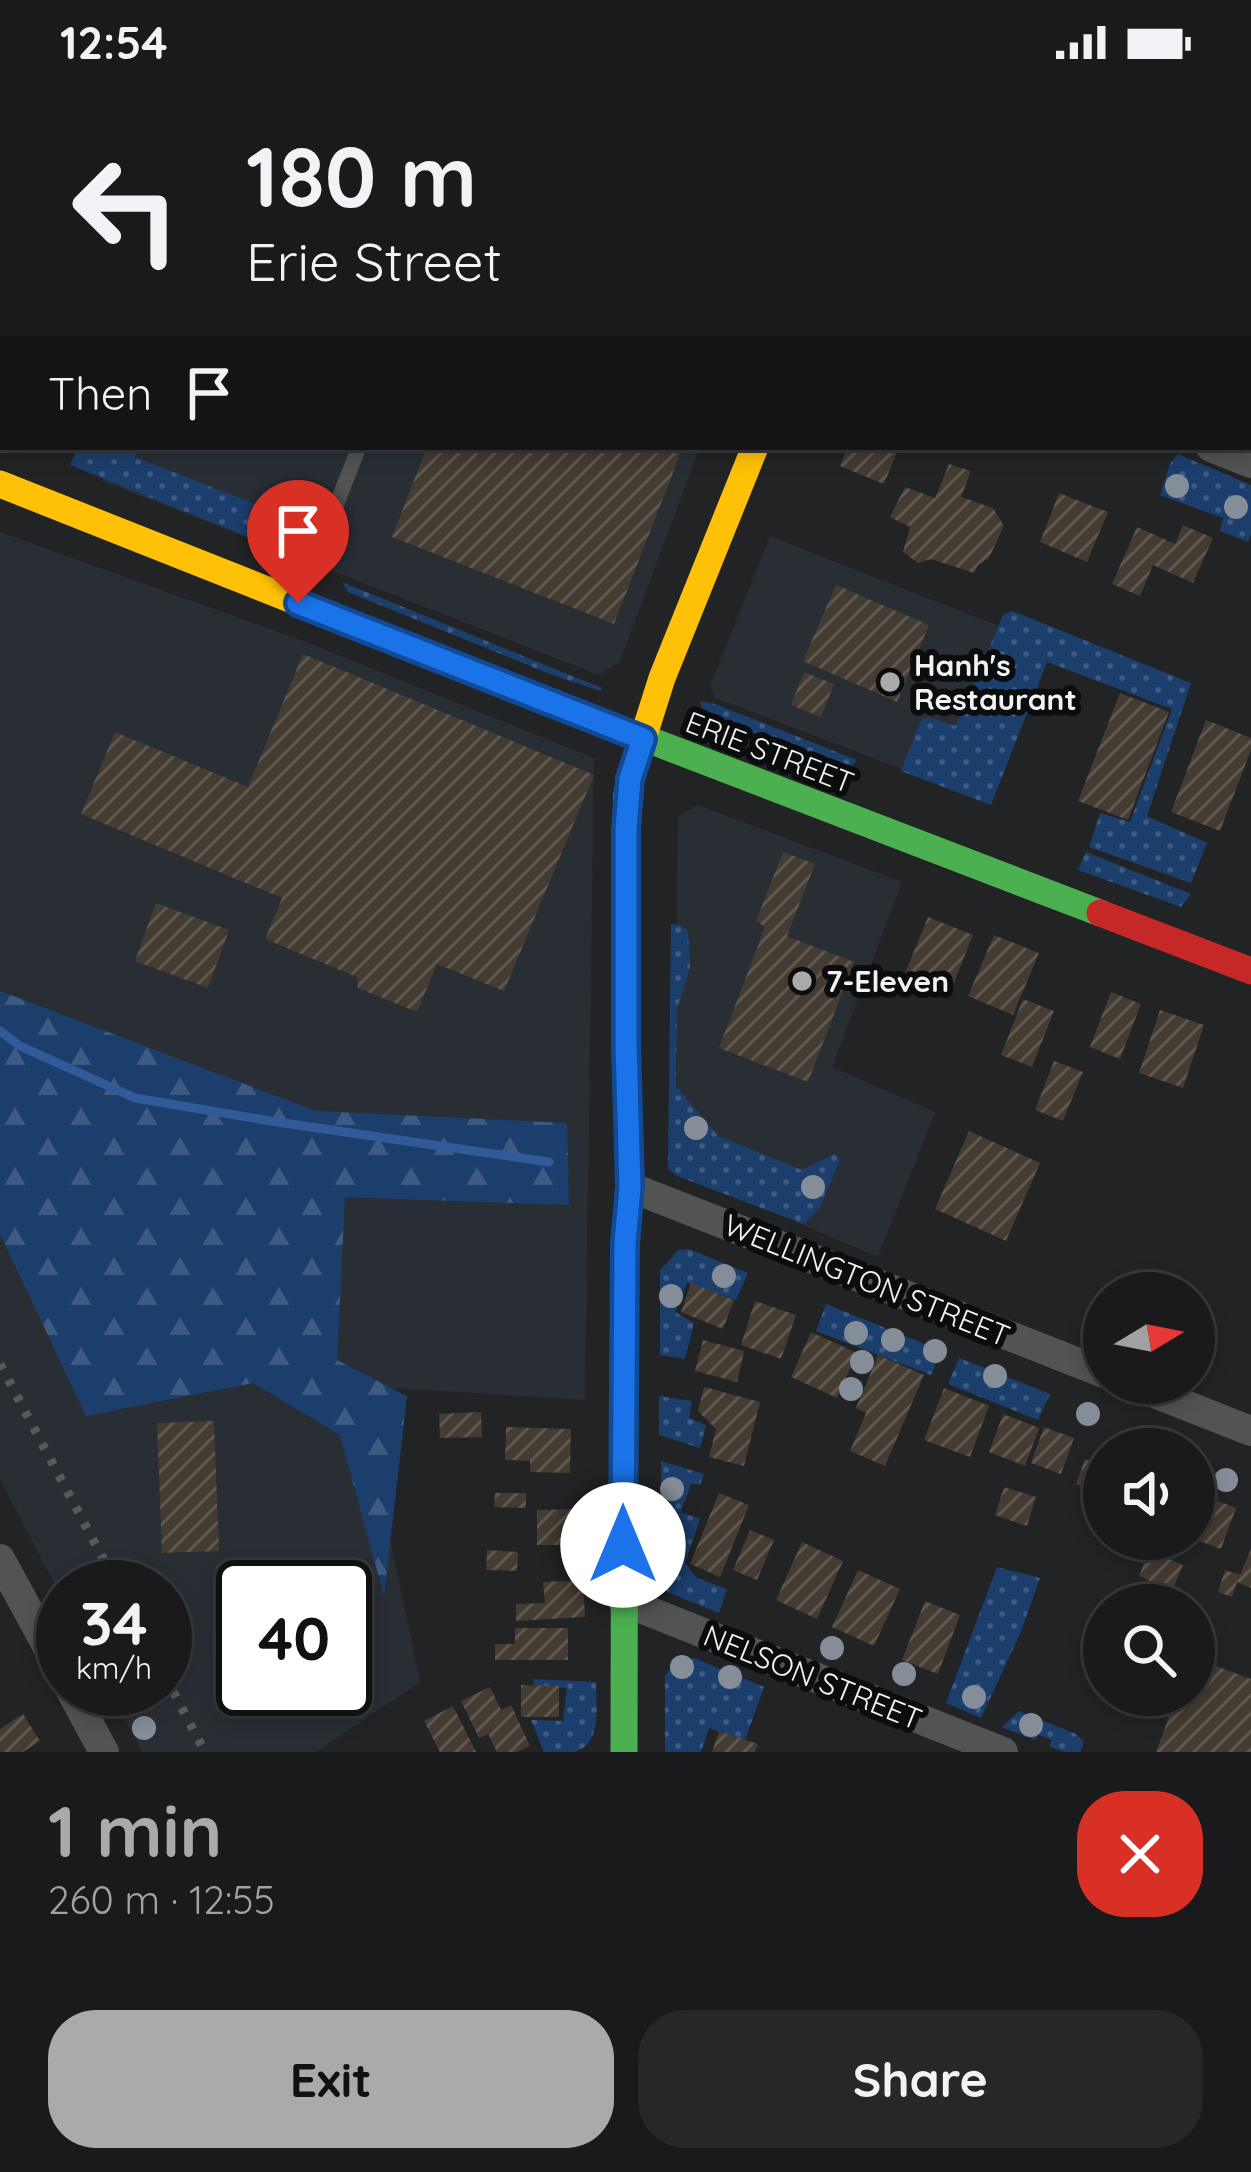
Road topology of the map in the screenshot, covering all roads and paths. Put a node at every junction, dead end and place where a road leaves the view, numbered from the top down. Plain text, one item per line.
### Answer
1 (358, 450) edge
2 (754, 450) edge
3 (1218, 450) edge
4 (1251, 463) edge
5 (0, 484) edge
6 (298, 603) junction
7 (643, 739) junction
8 (1251, 971) edge
9 (630, 1187) junction
10 (1083, 1365) edge
11 (1182, 1404) edge
12 (1251, 1431) edge
13 (0, 1559) edge
14 (623, 1601) junction
15 (36, 1626) edge
16 (85, 1716) edge
17 (104, 1752) edge
18 (624, 1752) edge
19 (1003, 1752) edge

1 - 6 lane
2 - 7 main road
3 - 4 street
5 - 6 main road, ERIE STREET
6 - 7 main road, ERIE STREET
7 - 8 main road, ERIE STREET
7 - 9 main road
9 - 10 street, WELLINGTON STREET
9 - 14 main road
11 - 12 street
13 - 15 street
14 - 18 main road
14 - 19 street, NELSON STREET
16 - 17 street

